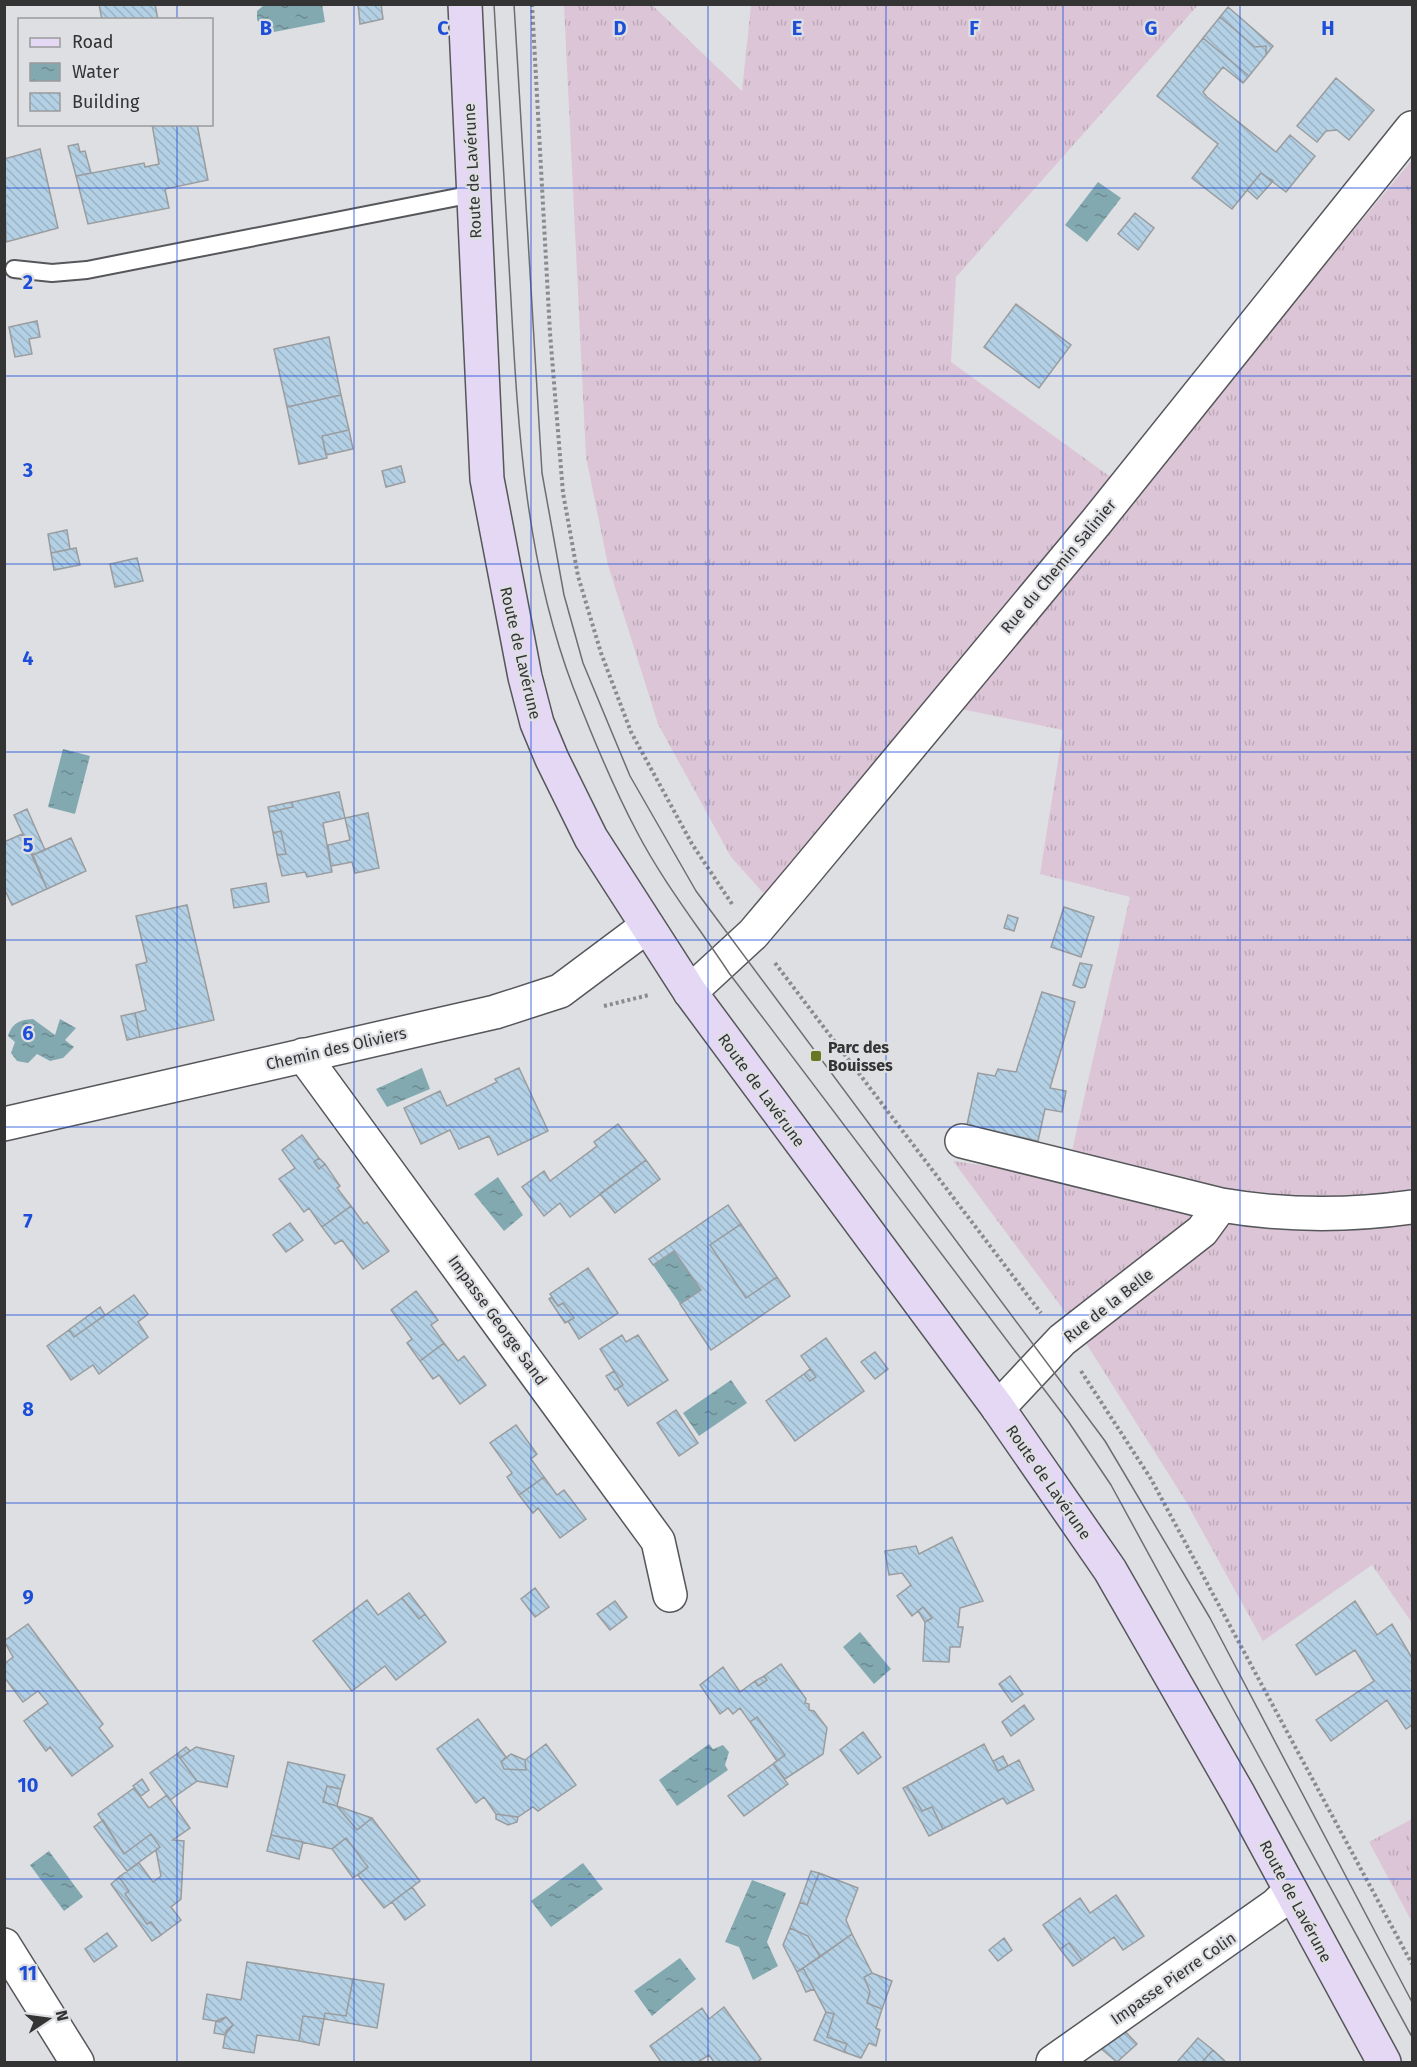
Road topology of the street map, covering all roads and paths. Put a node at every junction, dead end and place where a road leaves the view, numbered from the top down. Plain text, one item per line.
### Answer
1 (465, 4) edge
2 (532, 4) edge
3 (1413, 128) edge
4 (473, 194) junction
5 (14, 269) dead end
6 (647, 926) junction
7 (753, 934) junction
8 (690, 992) junction
9 (303, 1055) junction
10 (4, 1124) edge
11 (962, 1141) dead end
12 (1221, 1205) junction
13 (1413, 1207) edge
14 (1062, 1340) junction
15 (998, 1408) junction
16 (670, 1596) dead end
17 (1290, 1891) junction
18 (4, 1945) edge
19 (1413, 1964) edge
20 (77, 2062) edge
21 (1053, 2062) edge
22 (1384, 2062) edge

1 - 4 main road, Route de Lavérune
2 - 7 path
3 - 7 street, Rue du Chemin Salinier
4 - 5 lane
4 - 6 main road, Route de Lavérune
6 - 8 main road, Route de Lavérune
6 - 9 street, Chemin des Oliviers
7 - 8 street, Rue du Chemin Salinier
7 - 14 path
8 - 15 main road, Route de Lavérune
9 - 10 street, Chemin des Oliviers
9 - 16 street, Impasse George Sand
11 - 12 street
12 - 13 street
12 - 14 street, Rue de la Belle
14 - 15 street, Rue de la Belle
14 - 19 path
15 - 17 main road, Route de Lavérune
17 - 21 street, Impasse Pierre Colin
17 - 22 main road, Route de Lavérune
18 - 20 street

